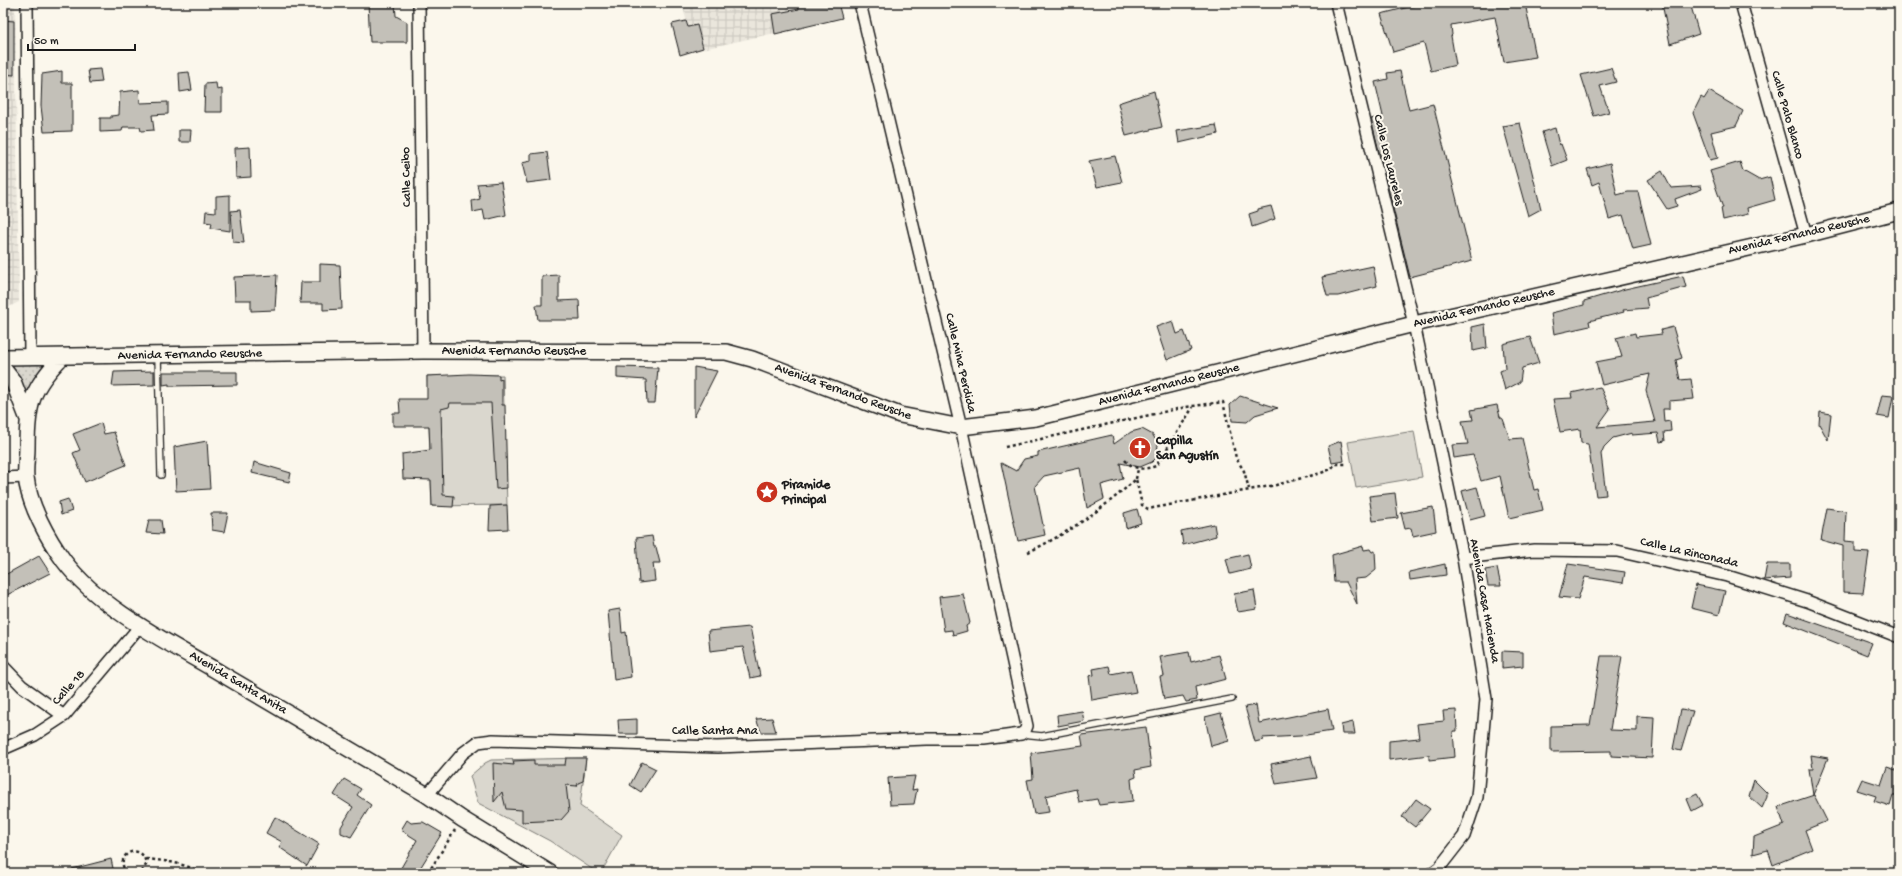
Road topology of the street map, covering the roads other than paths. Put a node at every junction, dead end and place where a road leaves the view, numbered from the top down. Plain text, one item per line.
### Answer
1 (26, 3) edge
2 (419, 3) edge
3 (860, 3) edge
4 (1336, 3) edge
5 (1741, 3) edge
6 (1899, 211) edge
7 (1806, 235) junction
8 (1414, 324) junction
9 (423, 351) junction
10 (30, 356) junction
11 (63, 356) junction
12 (158, 356) junction
13 (3, 357) edge
14 (3, 368) edge
15 (27, 417) junction
16 (961, 427) junction
17 (161, 475) dead end
18 (26, 477) junction
19 (3, 478) edge
20 (1463, 558) junction
21 (140, 626) junction
22 (1899, 637) edge
23 (3, 666) edge
24 (1232, 699) dead end
25 (64, 716) junction
26 (1023, 732) junction
27 (3, 749) edge
28 (427, 795) junction
29 (1438, 871) edge
30 (550, 873) edge

1 - 10 street
2 - 9 street, Calle Ceibo
3 - 16 street, Calle Mina Perdida
4 - 8 street, Calle Los Laureles
5 - 7 street, Calle Palo Blanco
6 - 7 street, Avenida Fernando Reusche
7 - 8 street, Avenida Fernando Reusche
8 - 16 street, Avenida Fernando Reusche
8 - 20 street, Avenida Casa Hacienda
9 - 12 street, Avenida Fernando Reusche
9 - 16 street, Avenida Fernando Reusche
10 - 11 street, Avenida Fernando Reusche
10 - 13 street, Avenida Fernando Reusche
11 - 12 street, Avenida Fernando Reusche
11 - 15 street, Avenida Santa Anita
12 - 17 lane
14 - 15 street, Avenida Santa Anita
15 - 18 street, Avenida Santa Anita
16 - 26 street, Calle Mina Perdida
18 - 19 street
18 - 21 street, Avenida Santa Anita
20 - 22 street, Calle La Rinconada
20 - 29 street, Avenida Casa Hacienda
21 - 25 street, Calle 18
21 - 28 street, Avenida Santa Anita
23 - 25 street
24 - 26 lane
25 - 27 street, Calle 18
26 - 28 street, Calle Santa Ana
28 - 30 street, Avenida Santa Anita

